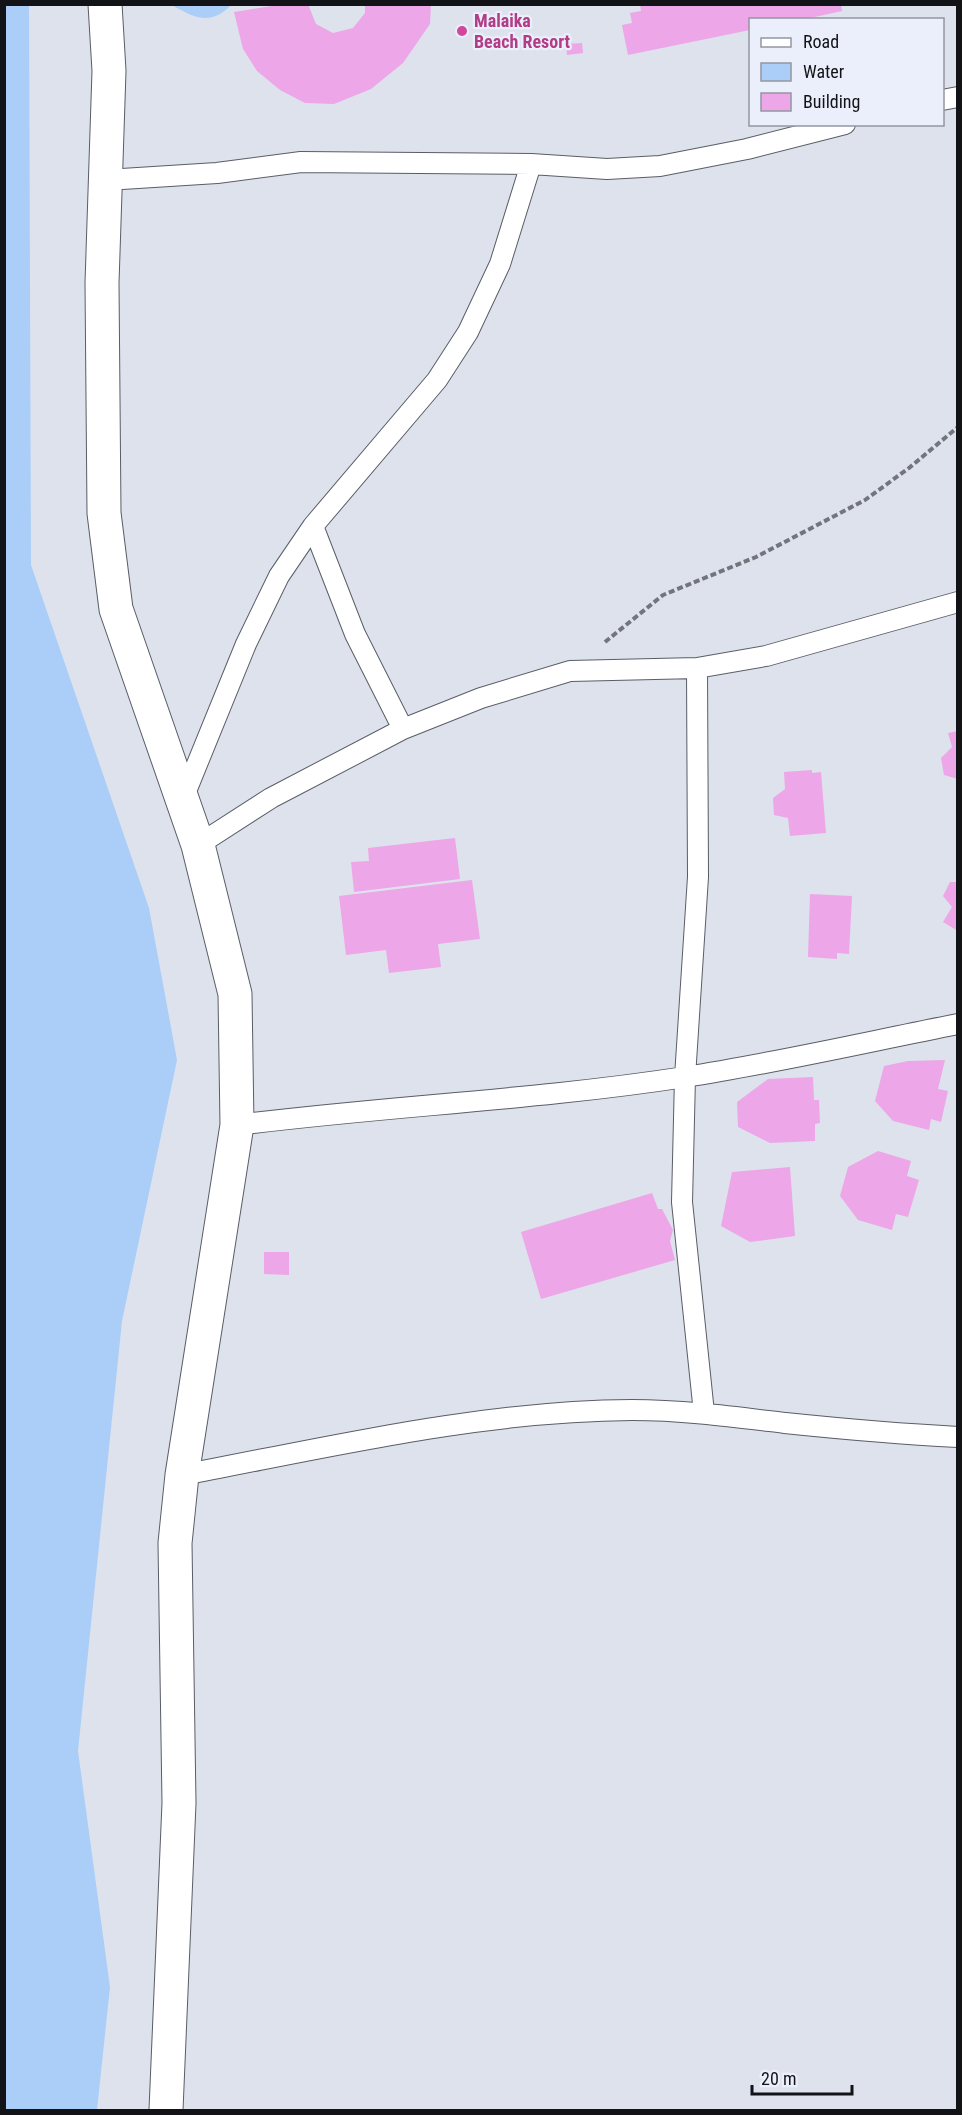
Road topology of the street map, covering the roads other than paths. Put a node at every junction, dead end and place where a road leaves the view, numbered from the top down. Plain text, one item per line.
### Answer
1 (105, 4) edge
2 (837, 126) edge
3 (531, 164) junction
4 (106, 180) junction
5 (313, 525) junction
6 (957, 602) edge
7 (698, 668) junction
8 (403, 729) junction
9 (182, 801) junction
10 (198, 845) junction
11 (957, 1024) edge
12 (685, 1077) junction
13 (237, 1125) junction
14 (704, 1413) junction
15 (957, 1437) edge
16 (182, 1475) junction
17 (166, 2110) edge

1 - 4 street
2 - 3 lane
3 - 4 lane
3 - 5 lane
4 - 9 street
5 - 8 lane
5 - 9 lane
6 - 7 lane
7 - 8 lane
7 - 12 lane
8 - 10 lane
9 - 10 street
10 - 13 street
11 - 12 lane
12 - 13 lane
12 - 14 lane
13 - 16 street
14 - 15 lane
14 - 16 lane
16 - 17 street

